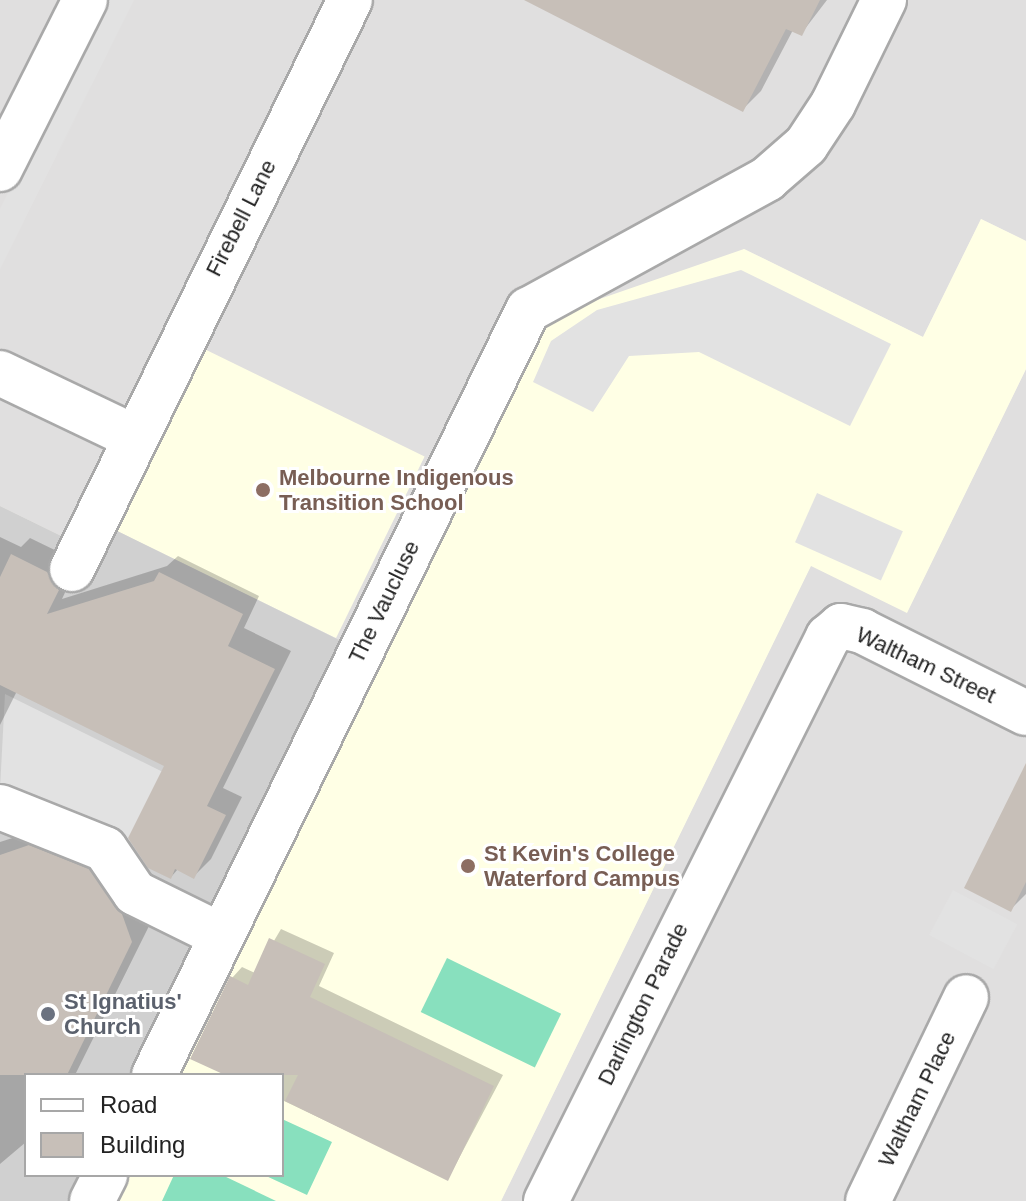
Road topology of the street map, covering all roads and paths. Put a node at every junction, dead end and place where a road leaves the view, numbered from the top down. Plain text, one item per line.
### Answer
1 (85, 0) edge
2 (350, 0) edge
3 (884, 0) edge
4 (15, 100) edge
5 (0, 169) edge
6 (0, 373) edge
7 (132, 436) junction
8 (72, 569) dead end
9 (828, 637) joint
10 (1026, 713) edge
11 (0, 807) edge
12 (220, 935) junction
13 (966, 997) dead end
14 (155, 1073) edge
15 (104, 1177) edge
16 (92, 1201) edge
17 (546, 1201) edge
18 (868, 1201) edge

1 - 4 street
2 - 7 street, Firebell Lane
3 - 12 street, The Vaucluse
4 - 5 street
6 - 7 street
7 - 8 street, Firebell Lane
9 - 10 street, Waltham Street
9 - 17 street, Darlington Parade
11 - 12 street
12 - 14 street, The Vaucluse
13 - 18 street, Waltham Place
15 - 16 street

